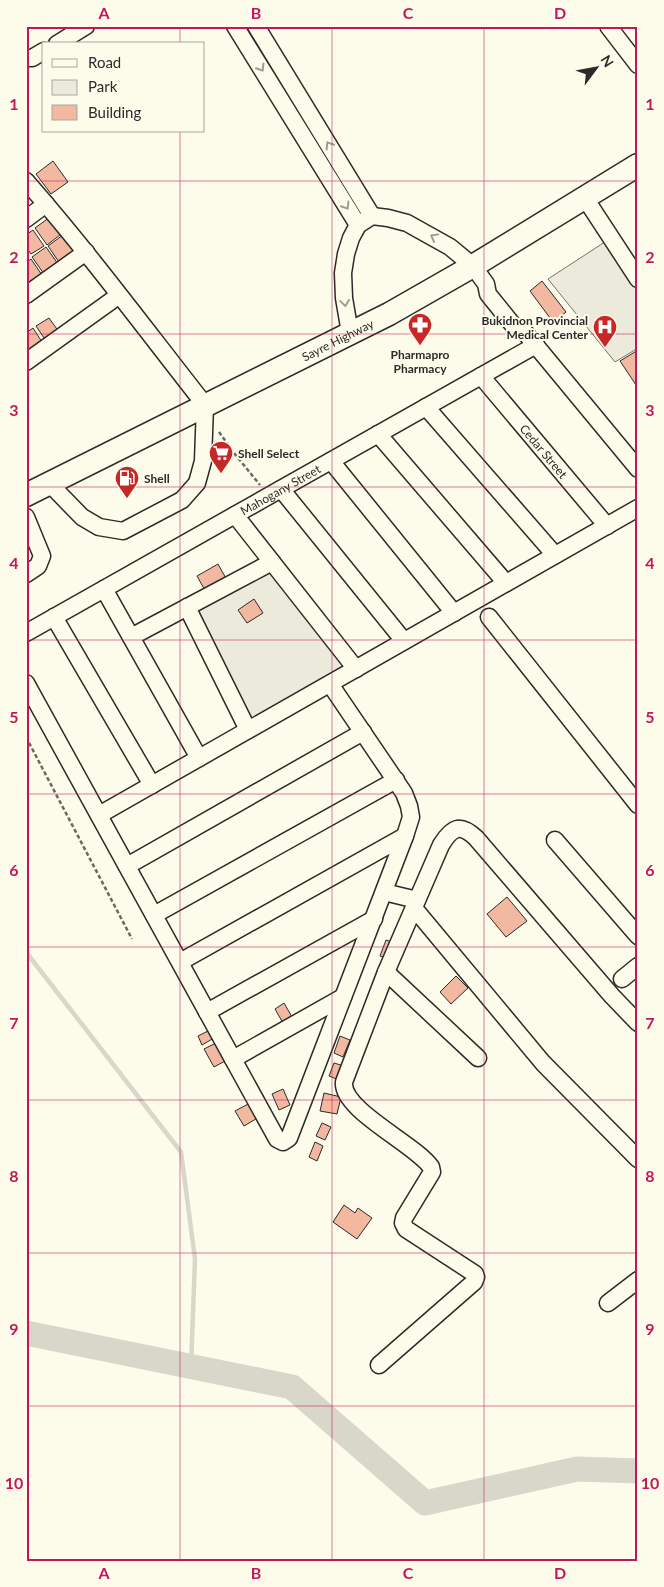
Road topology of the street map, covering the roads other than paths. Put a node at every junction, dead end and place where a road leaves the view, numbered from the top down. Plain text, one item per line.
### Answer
1 (86, 26) edge
2 (235, 26) edge
3 (256, 26) edge
4 (608, 26) edge
5 (60, 42) edge
6 (42, 52) edge
7 (26, 58) edge
8 (638, 65) edge
9 (638, 165) edge
10 (26, 181) edge
11 (586, 198) junction
12 (46, 204) junction
13 (372, 216) junction
14 (26, 219) edge
15 (358, 226) junction
16 (86, 252) junction
17 (473, 266) junction
18 (636, 274) edge
19 (26, 295) edge
20 (118, 296) junction
21 (350, 334) junction
22 (536, 345) junction
23 (26, 362) edge
24 (481, 376) junction
25 (205, 405) junction
26 (426, 407) junction
27 (378, 434) junction
28 (331, 461) junction
29 (638, 469) edge
30 (49, 483) junction
31 (275, 492) junction
32 (26, 495) edge
33 (638, 508) edge
34 (235, 515) junction
35 (26, 517) edge
36 (607, 526) junction
37 (555, 555) junction
38 (272, 562) junction
39 (26, 574) edge
40 (506, 583) junction
41 (104, 589) junction
42 (187, 607) junction
43 (454, 613) junction
44 (54, 617) junction
45 (489, 617) dead end
46 (26, 633) edge
47 (131, 637) junction
48 (404, 641) junction
49 (356, 669) junction
50 (26, 683) edge
51 (330, 684) junction
52 (248, 730) junction
53 (363, 732) junction
54 (199, 758) junction
55 (396, 780) junction
56 (152, 785) junction
57 (638, 804) edge
58 (99, 815) junction
59 (406, 836) junction
60 (555, 840) dead end
61 (127, 866) junction
62 (384, 892) junction
63 (415, 904) junction
64 (154, 915) junction
65 (374, 918) junction
66 (638, 936) edge
67 (180, 962) junction
68 (638, 966) edge
69 (386, 972) junction
70 (622, 979) dead end
71 (343, 998) junction
72 (207, 1012) junction
73 (638, 1023) edge
74 (478, 1058) dead end
75 (233, 1059) junction
76 (638, 1159) edge
77 (638, 1280) edge
78 (608, 1303) dead end
79 (379, 1365) dead end

1 - 5 street
2 -> 15 street
13 -> 3 street
4 - 8 street
6 - 7 street
9 - 11 highway, Sayre Highway
10 - 12 street
11 - 17 highway, Sayre Highway
11 - 18 street
12 - 14 street
12 - 16 street
13 - 15 street
17 -> 13 street
15 -> 21 street
16 - 19 street
16 - 20 street
17 - 21 highway, Sayre Highway
17 - 22 street
20 - 23 street
20 - 25 street
21 - 25 highway, Sayre Highway
22 - 24 street, Mahogany Street
22 - 29 street
24 - 26 street, Mahogany Street
24 - 36 street, Cedar Street
25 - 30 highway, Sayre Highway
25 - 30 street
26 - 27 street, Mahogany Street
26 - 37 street
27 - 28 street, Mahogany Street
27 - 40 street
28 - 31 street, Mahogany Street
28 - 43 street
30 - 32 highway, Sayre Highway
31 - 34 street, Mahogany Street
31 - 48 street
33 - 36 street
34 - 38 street
34 - 41 street, Mahogany Street
35 - 39 street
36 - 37 street
37 - 40 street
38 - 42 street
38 - 49 street
40 - 43 street
41 - 44 street, Mahogany Street
41 - 47 street
42 - 47 street
42 - 52 street
43 - 48 street
44 - 46 street, Mahogany Street
44 - 56 street
45 - 57 street
47 - 54 street
48 - 49 street
49 - 51 street
50 - 58 street
51 - 52 street
51 - 53 street
52 - 54 street
53 - 55 street
53 - 61 street
54 - 56 street
55 - 59 street
55 - 64 street
56 - 58 street
58 - 61 street
59 - 62 street
59 - 67 street
60 - 66 street
61 - 64 street
62 - 63 street
62 - 65 street
63 - 69 street
63 - 73 street
63 - 76 street
64 - 67 street
65 - 71 street
65 - 72 street
67 - 72 street
68 - 70 street
69 - 74 street
69 - 79 street
71 - 75 street
71 - 75 street
72 - 75 street
77 - 78 street

